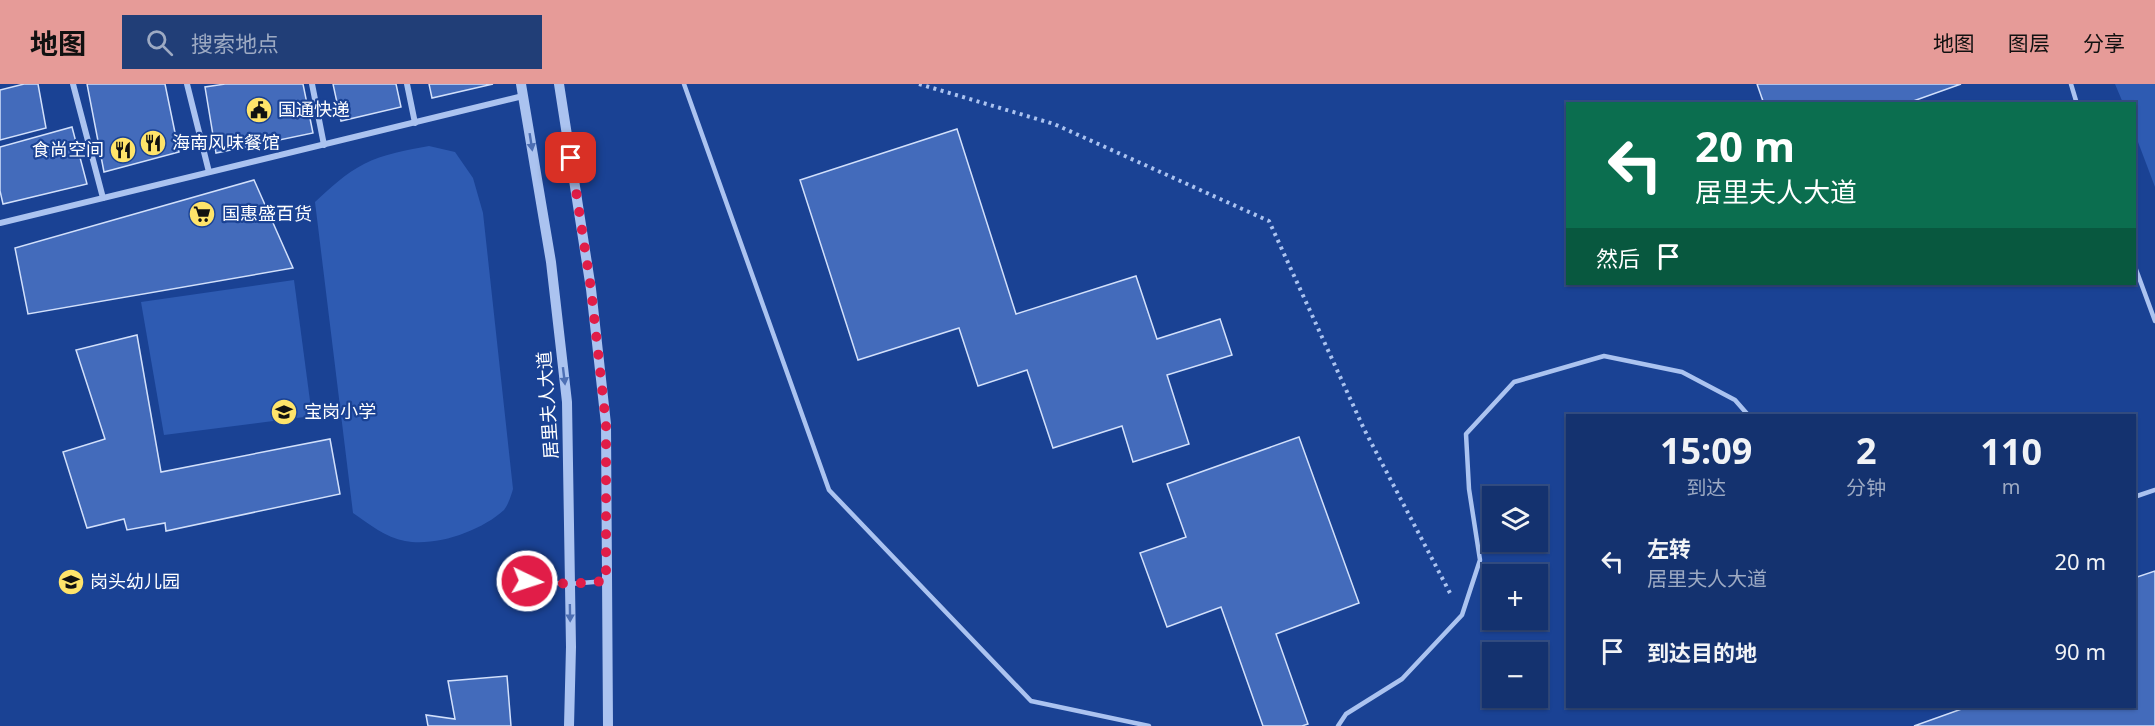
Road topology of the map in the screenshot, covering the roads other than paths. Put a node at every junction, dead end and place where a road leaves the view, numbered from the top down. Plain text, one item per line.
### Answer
1 (73, 84) edge
2 (187, 84) edge
3 (312, 84) edge
4 (407, 84) edge
5 (522, 84) edge
6 (559, 84) edge
7 (684, 84) edge
8 (2071, 84) edge
9 (524, 96) junction
10 (2076, 102) edge
11 (415, 123) junction
12 (324, 144) junction
13 (209, 172) junction
14 (103, 198) junction
15 (0, 223) edge
16 (2136, 269) edge
17 (2155, 321) edge
18 (1747, 414) edge
19 (2155, 490) edge
20 (2136, 496) edge
21 (505, 579) dead end
22 (606, 581) junction
23 (570, 584) junction
24 (569, 726) edge
25 (608, 726) edge
26 (1149, 726) edge
27 (1338, 726) edge

1 - 14 street
2 - 13 street
3 - 12 street
4 - 11 street
5 - 9 street, 居里夫人大道
6 - 22 street
7 - 26 lane
8 - 10 lane
9 - 11 street
9 -> 23 street, 居里夫人大道
11 - 12 street
12 - 13 street
13 - 14 street
14 - 15 street
16 - 17 lane
18 - 27 lane
19 - 20 lane
21 - 23 lane
22 - 23 lane
22 - 25 street
23 -> 24 street, 居里夫人大道

